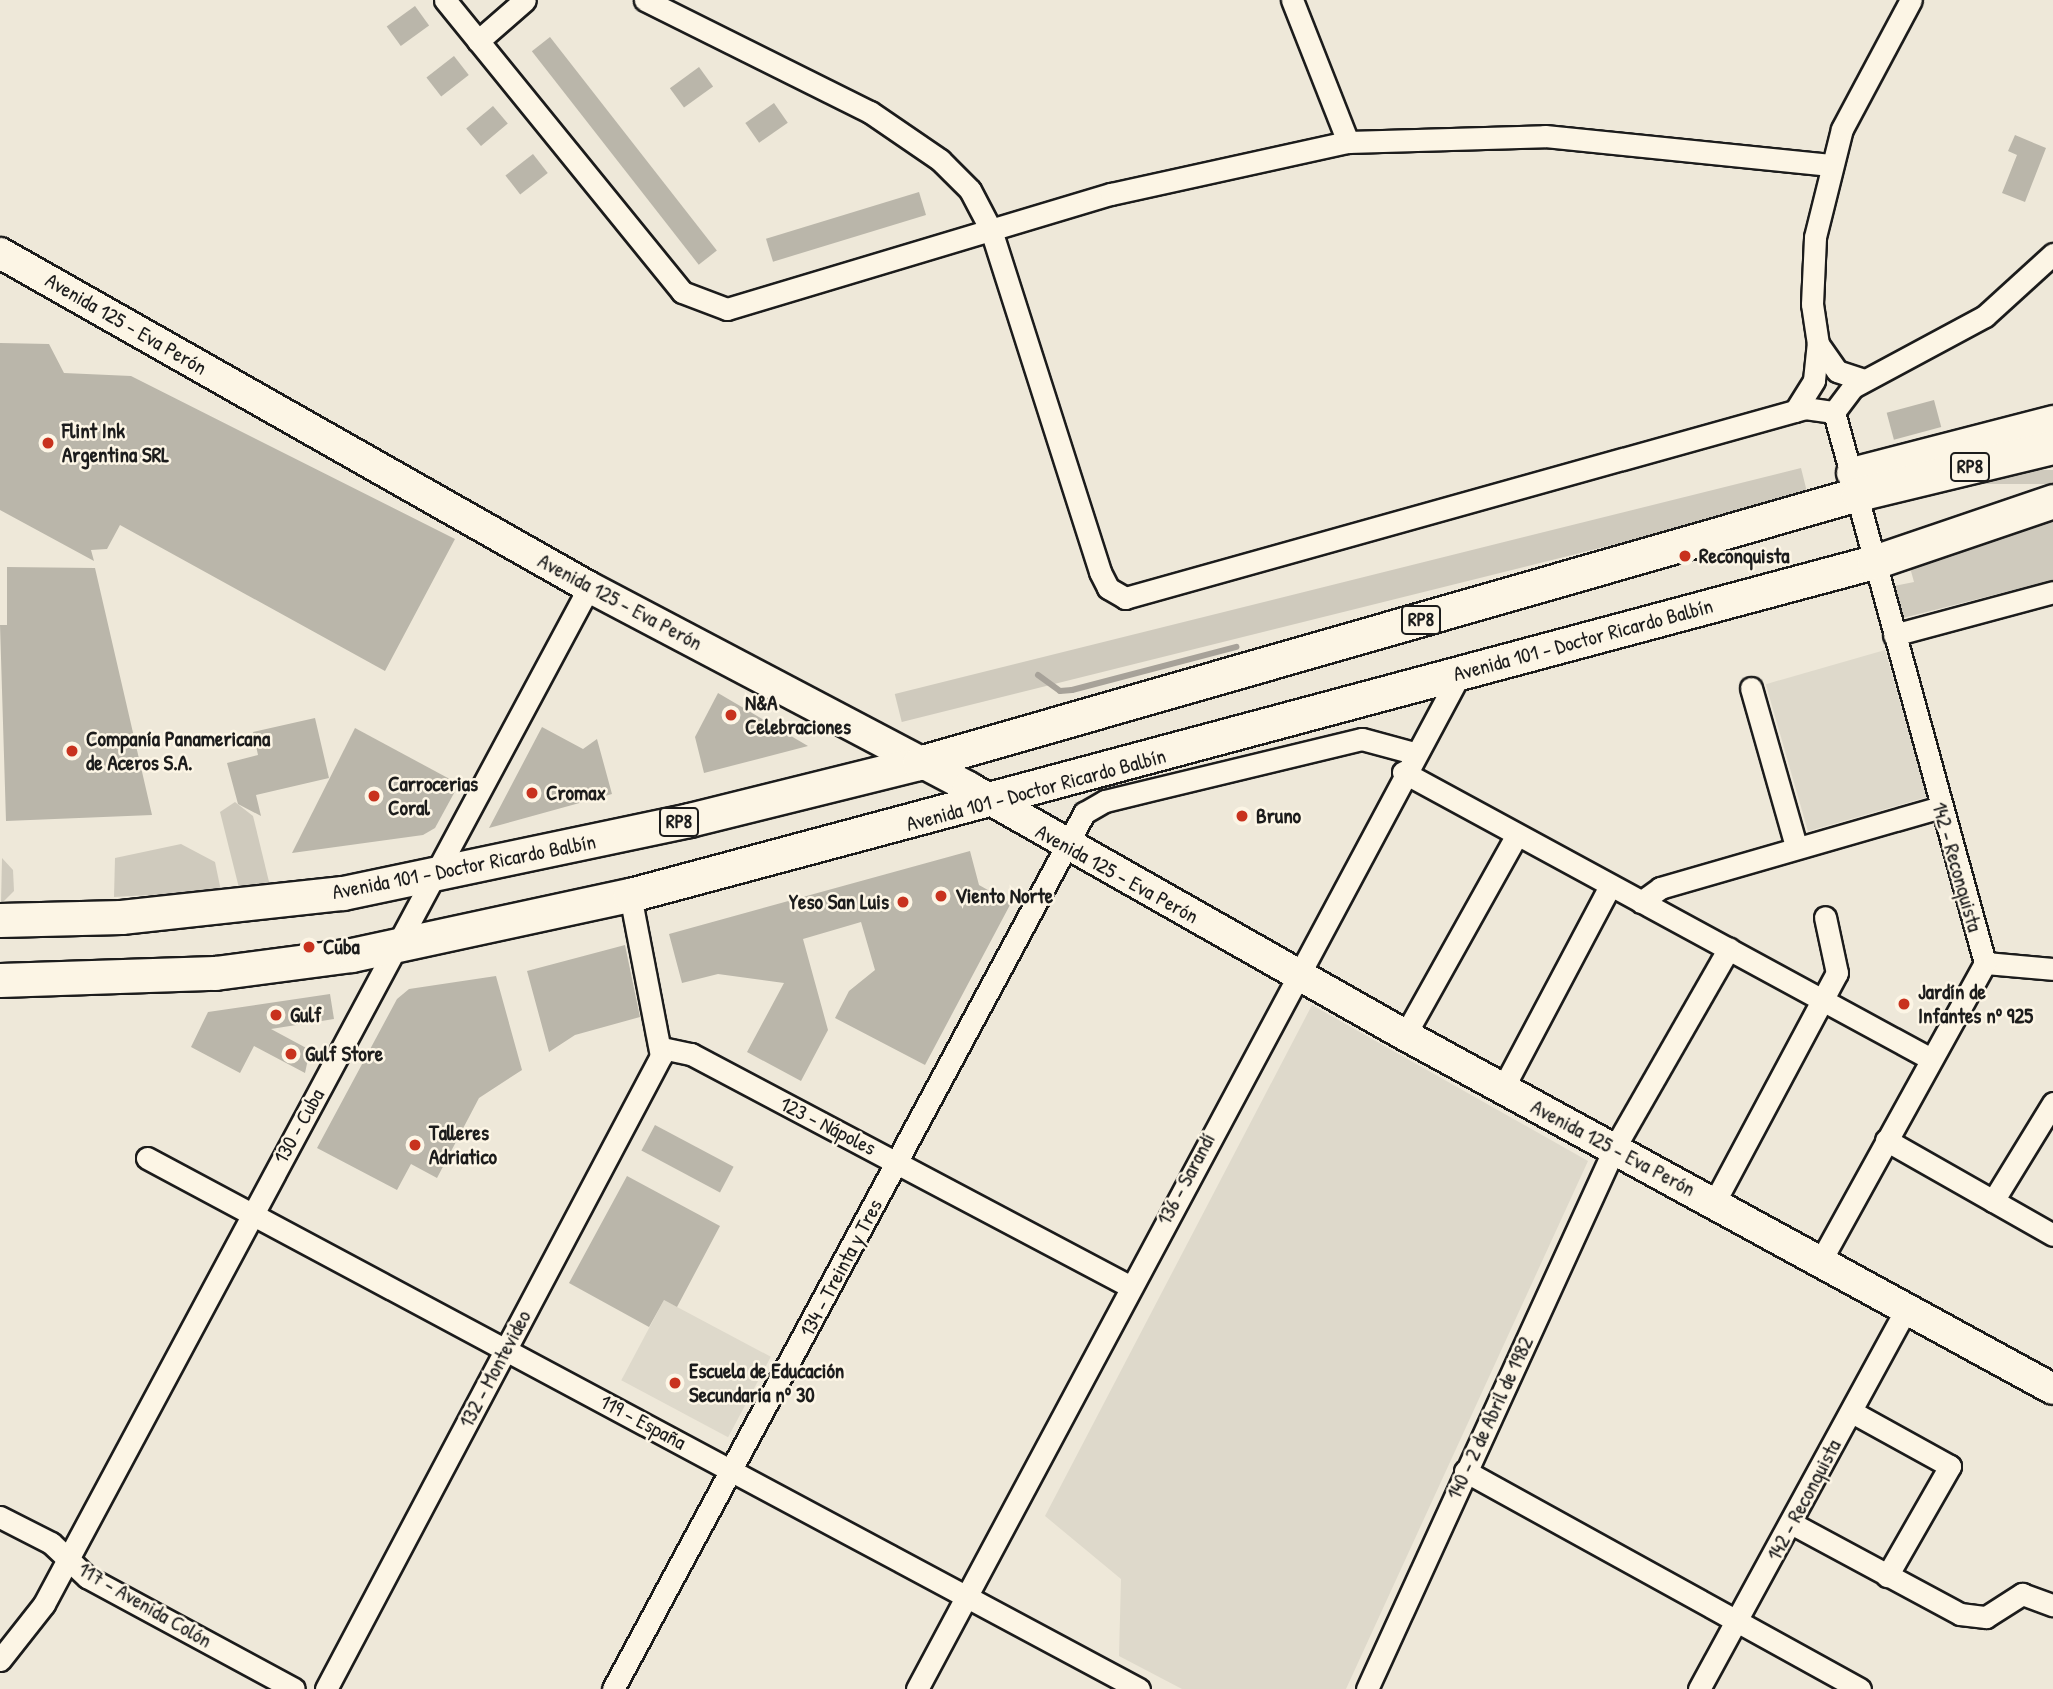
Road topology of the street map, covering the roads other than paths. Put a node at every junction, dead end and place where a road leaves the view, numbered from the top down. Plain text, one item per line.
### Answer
1 (445, 0) edge
2 (525, 0) edge
3 (645, 0) edge
4 (1292, 0) edge
5 (1911, 0) edge
6 (478, 41) junction
7 (1348, 142) junction
8 (1831, 165) junction
9 (991, 230) junction
10 (0, 253) edge
11 (2053, 254) edge
12 (1818, 344) junction
13 (1864, 380) junction
14 (1795, 411) junction
15 (1834, 412) junction
16 (2053, 421) edge
17 (2053, 447) edge
18 (1855, 483) junction
19 (2053, 501) edge
20 (1874, 562) junction
21 (589, 587) junction
22 (2053, 592) edge
23 (1894, 635) junction
24 (1461, 672) junction
25 (1751, 688) dead end
26 (1414, 753) junction
27 (919, 763) junction
28 (1403, 772) junction
29 (994, 803) junction
30 (1940, 807) junction
31 (1517, 836) junction
32 (1796, 846) junction
33 (1067, 847) junction
34 (438, 875) junction
35 (1609, 886) junction
36 (630, 895) junction
37 (1640, 902) junction
38 (1825, 916) dead end
39 (0, 920) edge
40 (396, 948) junction
41 (1729, 948) junction
42 (1985, 963) junction
43 (2053, 969) edge
44 (1298, 974) junction
45 (0, 981) edge
46 (1825, 1000) junction
47 (1405, 1035) junction
48 (662, 1048) junction
49 (1931, 1059) junction
50 (1503, 1088) junction
51 (2053, 1102) edge
52 (1886, 1140) junction
53 (1615, 1147) junction
54 (147, 1158) dead end
55 (898, 1162) junction
56 (1993, 1201) junction
57 (1714, 1203) junction
58 (250, 1215) junction
59 (2053, 1235) edge
60 (1820, 1262) junction
61 (1130, 1286) junction
62 (1906, 1310) junction
63 (506, 1349) junction
64 (2053, 1389) edge
65 (1852, 1412) junction
66 (732, 1469) junction
67 (1465, 1471) junction
68 (0, 1517) edge
69 (1791, 1523) junction
70 (68, 1559) junction
71 (1887, 1576) junction
72 (967, 1595) junction
73 (2053, 1605) edge
74 (1739, 1620) junction
75 (0, 1660) edge
76 (294, 1689) edge
77 (326, 1689) edge
78 (613, 1689) edge
79 (917, 1689) edge
80 (1139, 1689) edge
81 (1367, 1689) edge
82 (1699, 1689) edge
83 (1860, 1689) edge

1 - 6 street
2 - 6 street
3 - 9 street
4 - 7 street
5 - 8 street
6 - 9 street
7 - 8 street
7 - 9 street
8 - 12 street
9 - 14 street
10 - 21 street, Avenida 125 - Eva Perón
11 - 13 street
12 - 13 street
12 - 14 street
13 - 15 street
14 - 15 street
15 - 18 street, 142 - Reconquista
16 - 18 street
17 - 18 main road, Avenida 101 - Doctor Ricardo Balbín / RP8
18 - 20 street, 142 - Reconquista
18 - 27 main road, Avenida 101 - Doctor Ricardo Balbín / RP8
19 - 20 main road, Avenida 101 - Doctor Ricardo Balbín
20 - 23 street, 142 - Reconquista
20 - 24 main road, Avenida 101 - Doctor Ricardo Balbín
21 - 27 street, Avenida 125 - Eva Perón
21 - 34 street, 130 - Cuba
22 - 23 street
23 - 30 street, 142 - Reconquista
24 - 26 street, 136 - Sarandí
24 - 29 main road, Avenida 101 - Doctor Ricardo Balbín
25 - 32 street
26 - 28 street, 136 - Sarandí
26 - 33 street, 134 - Treinta y Tres
27 - 29 street, Avenida 125 - Eva Perón
27 - 34 main road, Avenida 101 - Doctor Ricardo Balbín / RP8
28 - 31 street
28 - 44 street, 136 - Sarandí
29 - 33 street, Avenida 125 - Eva Perón
29 - 36 main road, Avenida 101 - Doctor Ricardo Balbín
30 - 32 street
30 - 42 street, 142 - Reconquista
31 - 35 street
31 - 47 street
32 - 37 street
33 - 44 street, Avenida 125 - Eva Perón
33 - 55 street, 134 - Treinta y Tres
34 - 39 main road, Avenida 101 - Doctor Ricardo Balbín / RP8
34 - 40 street, 130 - Cuba
35 - 37 street
35 - 50 street
36 - 40 main road, Avenida 101 - Doctor Ricardo Balbín
36 - 48 street
37 - 41 street
38 - 46 street
40 - 45 main road, Avenida 101 - Doctor Ricardo Balbín
40 - 58 street, 130 - Cuba
41 - 46 street
41 - 53 street, 140 - 2 de Abril de 1982
42 - 43 street
42 - 49 street
44 - 47 street, Avenida 125 - Eva Perón
44 - 61 street, 136 - Sarandí
46 - 49 street
46 - 57 street
47 - 50 street, Avenida 125 - Eva Perón
48 - 55 street, 123 - Nápoles
48 - 63 street, 132 - Montevideo
49 - 52 street
50 - 53 street, Avenida 125 - Eva Perón
51 - 56 street
52 - 56 street
52 - 60 street
53 - 57 street, Avenida 125 - Eva Perón
53 - 67 street, 140 - 2 de Abril de 1982
54 - 58 street, 119 - España
55 - 61 street, 123 - Nápoles
55 - 66 street, 134 - Treinta y Tres
56 - 59 street
57 - 60 street, Avenida 125 - Eva Perón
58 - 63 street, 119 - España
58 - 70 street, 130 - Cuba
60 - 62 street, Avenida 125 - Eva Perón
61 - 72 street, 136 - Sarandí
62 - 64 street, Avenida 125 - Eva Perón
62 - 65 street, 142 - Reconquista
63 - 66 street, 119 - España
63 - 77 street, 132 - Montevideo
65 - 69 street, 142 - Reconquista
65 - 71 street
66 - 72 street, 119 - España
66 - 78 street, 134 - Treinta y Tres
67 - 74 street
67 - 81 street, 140 - 2 de Abril de 1982
68 - 70 street, 117 - Avenida Colón
69 - 71 street
69 - 74 street, 142 - Reconquista
70 - 75 street, 130 - Cuba
70 - 76 street, 117 - Avenida Colón
71 - 73 street
72 - 79 street, 136 - Sarandí
72 - 80 street, 119 - España
74 - 82 street, 142 - Reconquista
74 - 83 street

